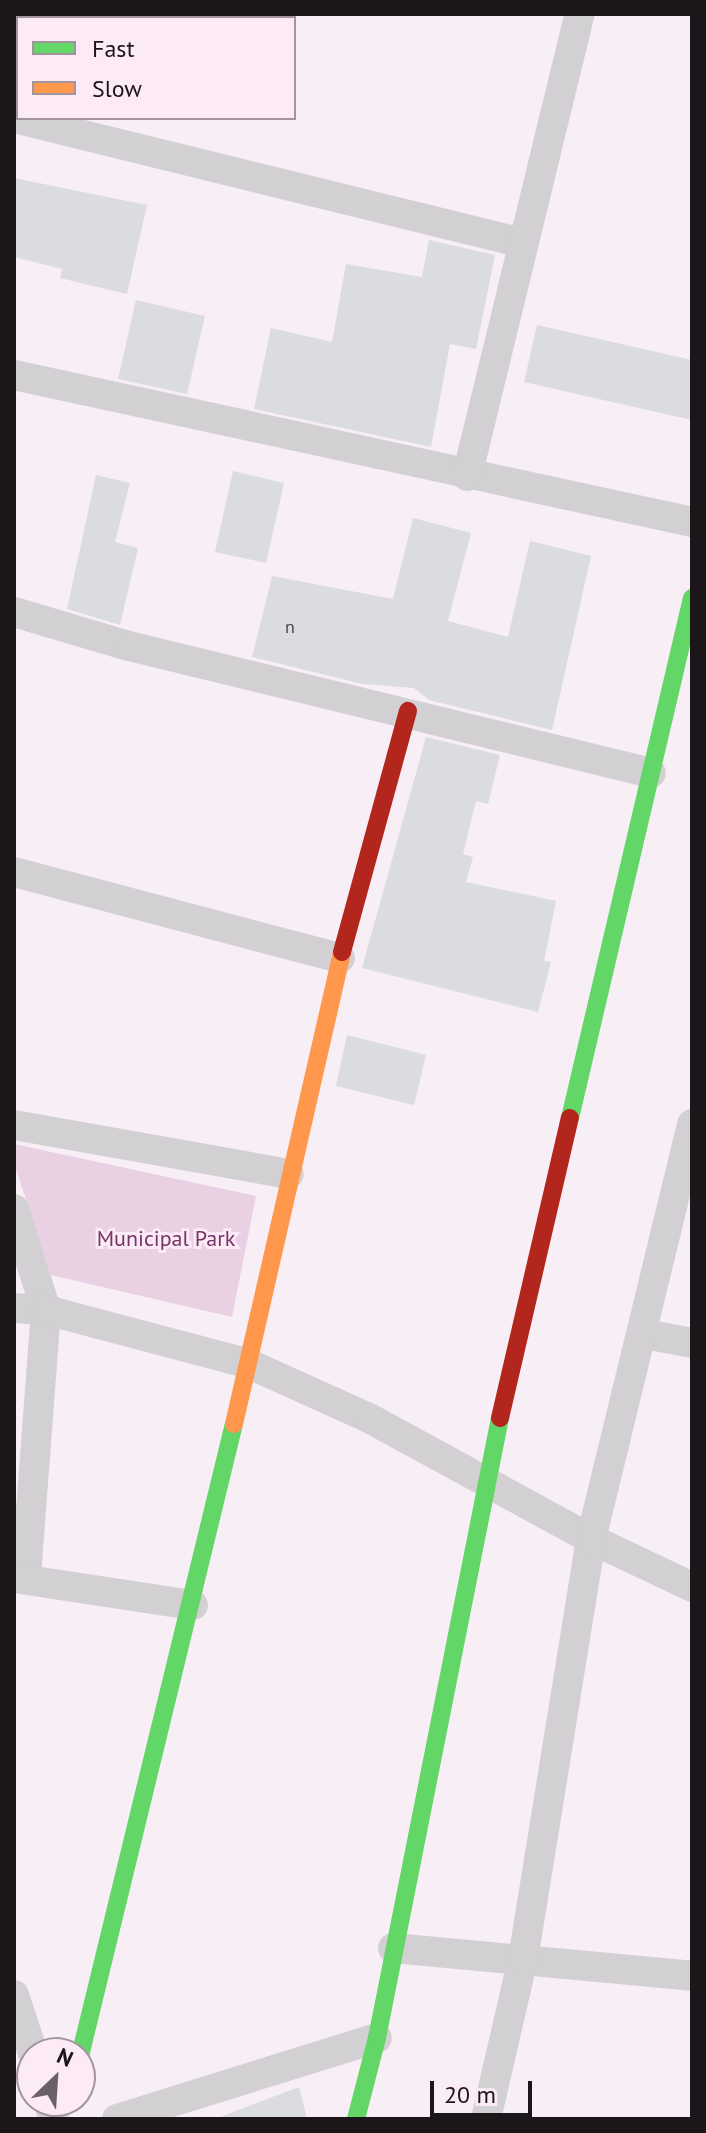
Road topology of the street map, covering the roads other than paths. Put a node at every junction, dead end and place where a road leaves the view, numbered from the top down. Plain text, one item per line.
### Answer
1 (570, 16) edge
2 (22, 120) edge
3 (523, 243) junction
4 (14, 375) edge
5 (467, 476) junction
6 (692, 522) edge
7 (692, 598) edge
8 (14, 612) edge
9 (680, 703) edge
10 (408, 711) junction
11 (651, 773) junction
12 (14, 872) edge
13 (340, 958) junction
14 (692, 1124) edge
15 (14, 1125) edge
16 (289, 1174) junction
17 (14, 1209) edge
18 (14, 1308) edge
19 (46, 1310) junction
20 (645, 1334) junction
21 (692, 1343) edge
22 (247, 1363) junction
23 (486, 1479) junction
24 (591, 1539) junction
25 (20, 1577) edge
26 (692, 1587) edge
27 (193, 1605) junction
28 (393, 1948) junction
29 (523, 1959) junction
30 (692, 1976) edge
31 (14, 1995) edge
32 (28, 2037) edge
33 (85, 2037) edge
34 (377, 2038) junction
35 (117, 2119) edge
36 (356, 2119) edge
37 (486, 2119) edge

1 - 3 street
2 - 3 street
3 - 5 street
4 - 5 street
5 - 6 street
7 - 9 street
8 - 10 street
9 - 11 street
10 - 11 street
10 - 13 street
11 - 23 street
12 - 13 street
13 - 16 street
14 - 20 street
15 - 16 street
16 - 22 street
17 - 19 street
18 - 19 street
19 - 22 street
19 - 25 street
20 - 21 street
20 - 24 street
22 - 23 street
22 - 27 street
23 - 24 street
23 - 28 street
24 - 26 street
24 - 29 street
25 - 27 street
27 - 33 street
28 - 29 street
28 - 34 street
29 - 30 street
29 - 37 street
31 - 32 street
34 - 35 street
34 - 36 street

